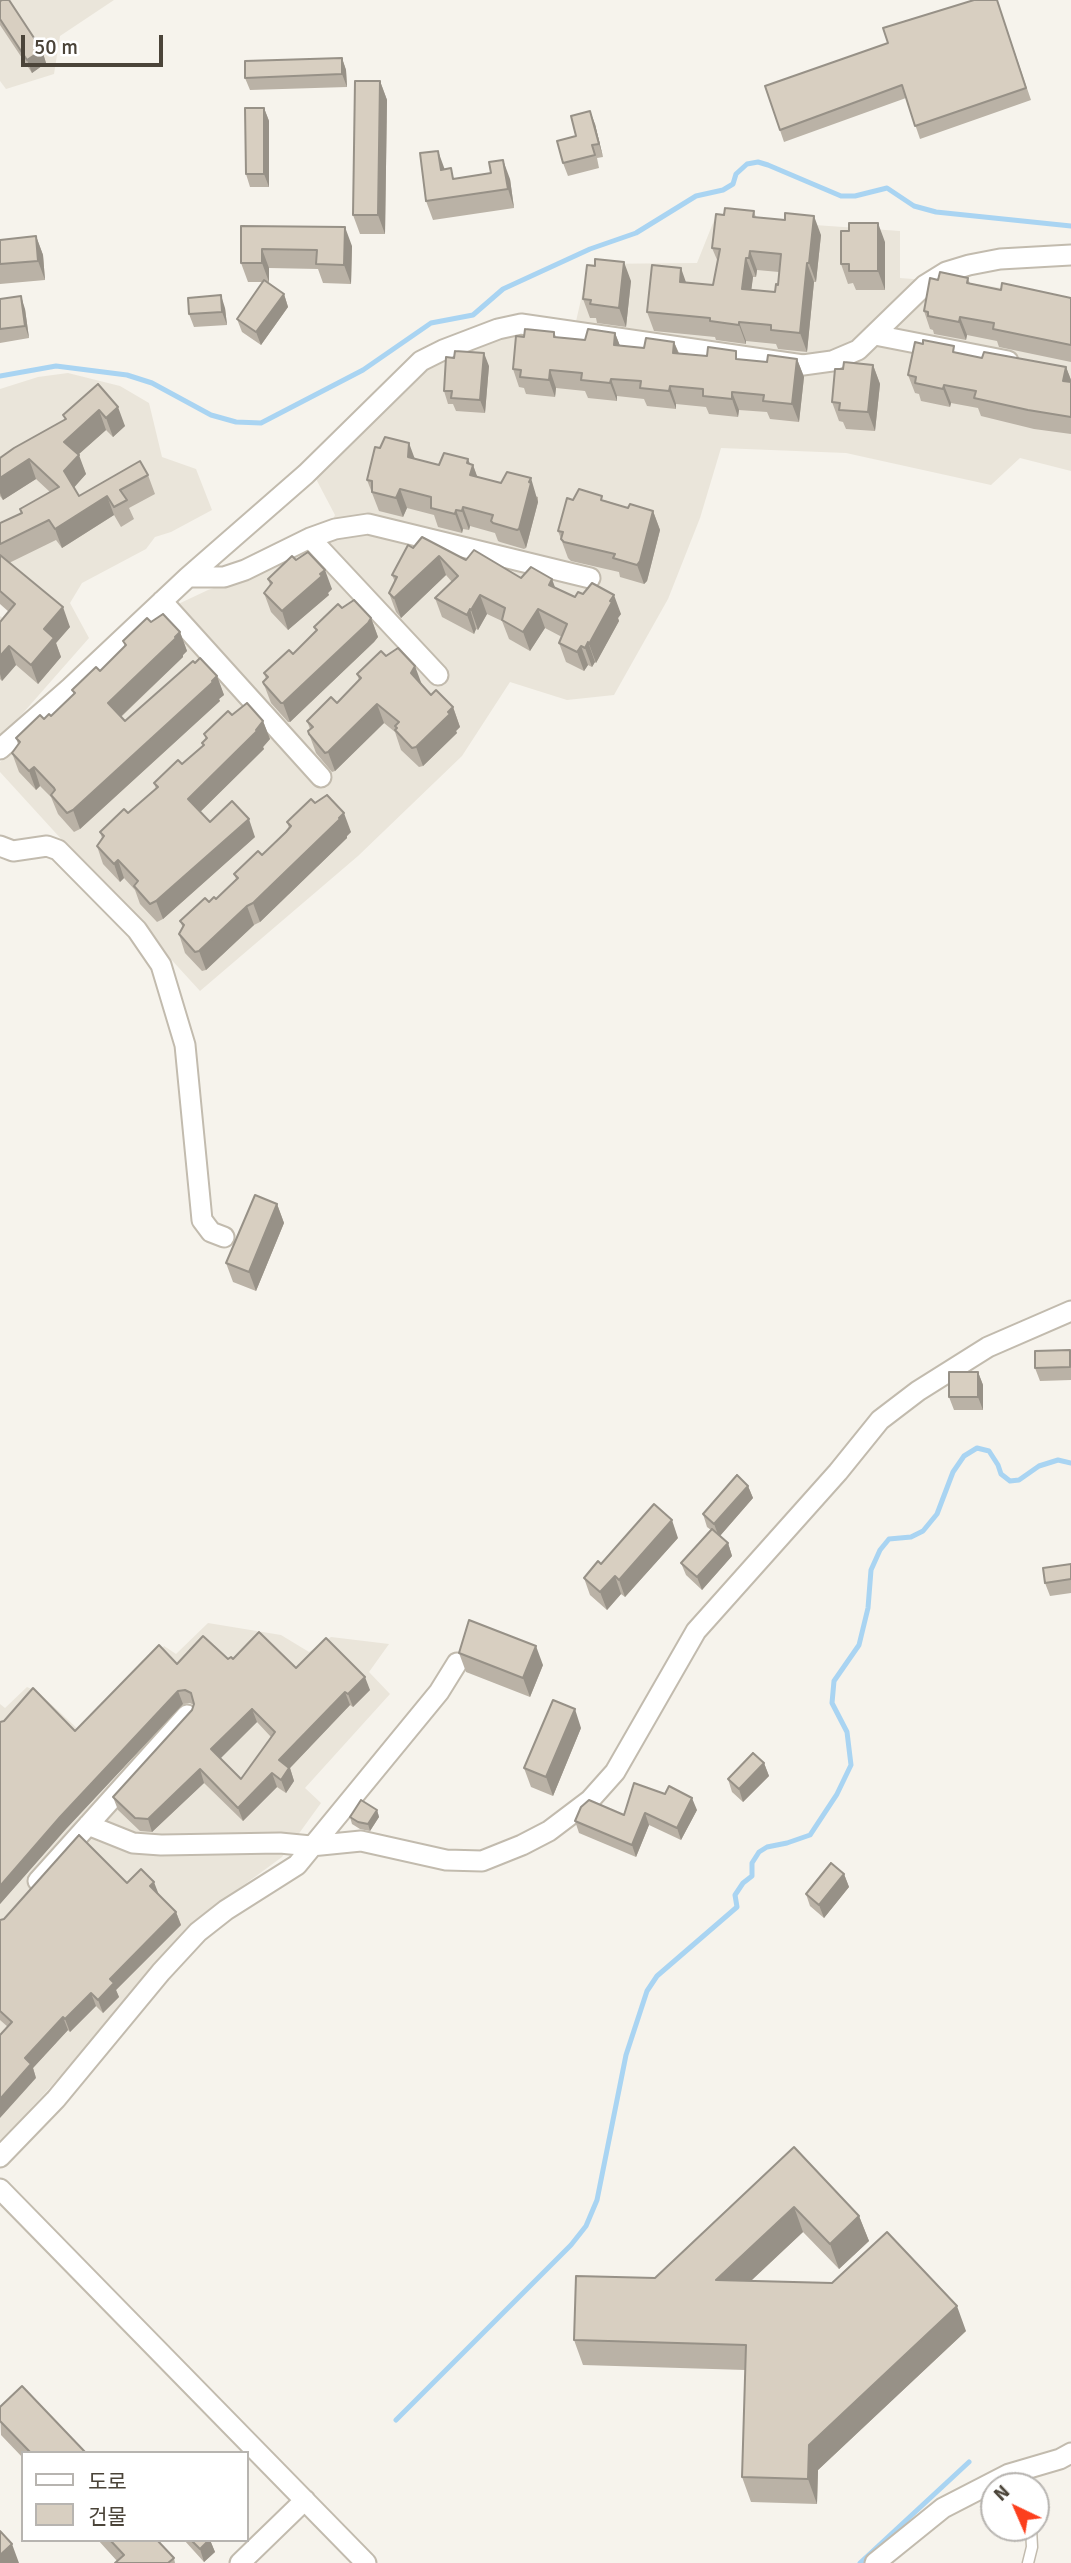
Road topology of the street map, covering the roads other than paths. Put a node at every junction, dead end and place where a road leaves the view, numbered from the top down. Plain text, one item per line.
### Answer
1 (1071, 255) edge
2 (875, 335) junction
3 (1022, 363) edge
4 (310, 538) junction
5 (188, 577) junction
6 (590, 578) dead end
7 (162, 601) junction
8 (438, 675) dead end
9 (0, 749) edge
10 (321, 777) dead end
11 (0, 846) edge
12 (224, 1237) dead end
13 (1071, 1311) edge
14 (457, 1663) edge
15 (187, 1715) edge
16 (88, 1825) junction
17 (311, 1846) junction
18 (26, 1894) edge
19 (0, 2157) edge
20 (0, 2189) edge
21 (1067, 2458) edge
22 (1038, 2472) edge
23 (980, 2489) edge
24 (305, 2500) junction
25 (1032, 2542) edge
26 (240, 2563) edge
27 (366, 2563) edge
28 (875, 2563) edge
29 (1028, 2563) edge

1 - 2 street
2 - 3 street
2 - 5 street
4 - 5 street
4 - 6 street
4 - 8 street
5 - 7 street
7 - 9 street
7 - 10 street
11 - 12 street
13 - 17 street
14 - 17 street
15 - 16 street
16 - 17 street
16 - 18 street
17 - 19 street
20 - 24 street
21 - 22 street
23 - 28 street
24 - 26 street
24 - 27 street
25 - 29 lane

